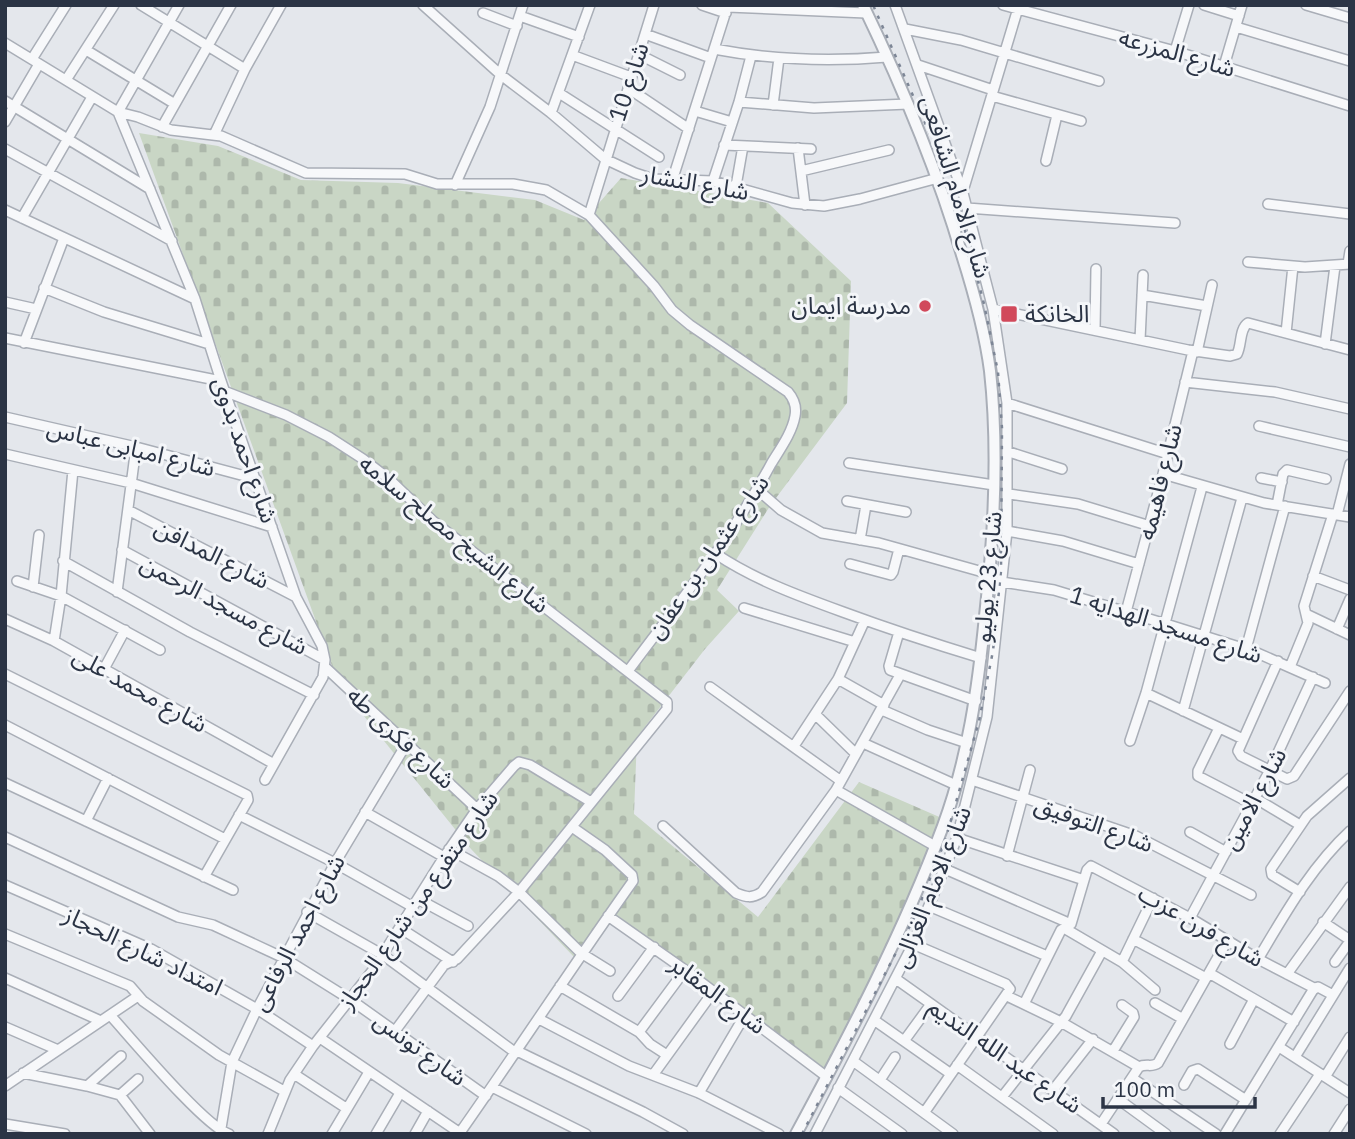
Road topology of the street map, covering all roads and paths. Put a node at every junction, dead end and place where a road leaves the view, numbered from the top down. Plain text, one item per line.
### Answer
1 (66, 5) edge
2 (114, 5) edge
3 (141, 5) edge
4 (179, 5) edge
5 (231, 5) edge
6 (280, 5) edge
7 (523, 5) edge
8 (590, 5) edge
9 (654, 5) edge
10 (702, 5) edge
11 (895, 5) edge
12 (1003, 5) edge
13 (1189, 5) edge
14 (1204, 5) edge
15 (1242, 5) edge
16 (1306, 5) edge
17 (429, 7) edge
18 (1018, 7) edge
19 (727, 9) edge
20 (865, 9) edge
21 (482, 13) dead end
22 (520, 16) junction
23 (1239, 16) junction
24 (1350, 18) edge
25 (169, 23) junction
26 (517, 26) junction
27 (1236, 27) junction
28 (905, 29) junction
29 (645, 34) junction
30 (579, 37) junction
31 (5, 43) edge
32 (208, 46) junction
33 (86, 50) junction
34 (1175, 51) junction
35 (638, 54) junction
36 (713, 54) junction
37 (1004, 54) junction
38 (572, 55) junction
39 (751, 56) junction
40 (887, 57) junction
41 (779, 58) junction
42 (1350, 61) edge
43 (36, 62) junction
44 (918, 65) junction
45 (1224, 66) junction
46 (245, 69) junction
47 (501, 75) junction
48 (680, 75) dead end
49 (631, 77) junction
50 (66, 80) junction
51 (136, 80) junction
52 (1099, 81) dead end
53 (628, 88) junction
54 (559, 93) junction
55 (993, 93) junction
56 (92, 97) junction
57 (5, 101) edge
58 (739, 102) junction
59 (175, 104) junction
60 (908, 104) junction
61 (774, 106) junction
62 (1350, 106) edge
63 (15, 107) junction
64 (695, 111) junction
65 (118, 112) junction
66 (551, 113) junction
67 (1057, 115) junction
68 (1081, 121) dead end
69 (5, 122) edge
70 (732, 122) junction
71 (162, 127) junction
72 (615, 128) junction
73 (689, 129) junction
74 (214, 135) junction
75 (68, 139) junction
76 (724, 145) junction
77 (743, 146) junction
78 (798, 148) junction
79 (5, 149) edge
80 (811, 149) dead end
81 (889, 150) dead end
82 (659, 157) dead end
83 (605, 159) junction
84 (1046, 160) dead end
85 (801, 171) junction
86 (48, 173) junction
87 (938, 178) junction
88 (672, 181) junction
89 (713, 181) junction
90 (455, 185) junction
91 (736, 186) junction
92 (150, 189) junction
93 (963, 192) junction
94 (1269, 204) dead end
95 (805, 205) junction
96 (967, 208) junction
97 (5, 210) edge
98 (1350, 214) edge
99 (589, 215) junction
100 (22, 218) junction
101 (1175, 223) dead end
102 (64, 238) junction
103 (173, 242) junction
104 (1350, 251) edge
105 (1248, 262) dead end
106 (1349, 264) edge
107 (1293, 266) junction
108 (1335, 266) junction
109 (1096, 269) dead end
110 (1143, 275) dead end
111 (1212, 285) dead end
112 (44, 288) junction
113 (1142, 295) junction
114 (195, 299) junction
115 (5, 302) edge
116 (1207, 306) junction
117 (36, 309) junction
118 (992, 309) junction
119 (1095, 330) junction
120 (1286, 333) junction
121 (5, 338) edge
122 (1140, 340) junction
123 (24, 343) junction
124 (209, 344) junction
125 (1325, 344) junction
126 (1195, 351) junction
127 (1350, 351) edge
128 (221, 381) junction
129 (1185, 382) junction
130 (225, 391) junction
131 (1007, 403) junction
132 (1350, 409) edge
133 (5, 417) edge
134 (1259, 426) dead end
135 (136, 447) junction
136 (1350, 447) edge
137 (1009, 452) junction
138 (5, 454) edge
139 (1168, 454) junction
140 (849, 463) dead end
141 (1350, 464) edge
142 (1062, 469) dead end
143 (74, 470) junction
144 (1163, 474) junction
145 (1261, 478) dead end
146 (256, 479) junction
147 (1326, 479) dead end
148 (1282, 482) junction
149 (131, 483) junction
150 (994, 485) junction
151 (1202, 487) junction
152 (758, 490) junction
153 (1009, 494) junction
154 (1242, 498) junction
155 (847, 501) dead end
156 (866, 505) junction
157 (1281, 506) junction
158 (128, 510) junction
159 (906, 512) dead end
160 (1335, 514) junction
161 (1350, 517) edge
162 (1150, 526) junction
163 (272, 527) junction
164 (1007, 531) junction
165 (39, 535) dead end
166 (860, 540) junction
167 (899, 549) junction
168 (122, 550) junction
169 (716, 554) junction
170 (63, 561) junction
171 (850, 564) dead end
172 (1139, 564) junction
173 (990, 574) junction
174 (1313, 576) junction
175 (17, 581) dead end
176 (1002, 582) junction
177 (33, 587) junction
178 (1350, 590) edge
179 (117, 592) junction
180 (61, 596) junction
181 (296, 597) junction
182 (1350, 599) edge
183 (744, 608) dead end
184 (1126, 612) junction
185 (1306, 614) junction
186 (5, 619) edge
187 (865, 620) junction
188 (1166, 624) junction
189 (1337, 629) junction
190 (125, 630) junction
191 (899, 632) junction
192 (1350, 635) edge
193 (1204, 637) junction
194 (54, 641) junction
195 (855, 642) junction
196 (1246, 649) junction
197 (160, 650) dead end
198 (981, 658) junction
199 (1278, 662) junction
200 (325, 664) junction
201 (1290, 667) junction
202 (104, 669) junction
203 (628, 671) junction
204 (5, 674) edge
205 (900, 675) junction
206 (1313, 677) junction
207 (838, 679) junction
208 (1325, 683) dead end
209 (710, 687) dead end
210 (1350, 691) edge
211 (1146, 693) junction
212 (314, 695) junction
213 (976, 701) junction
214 (1346, 706) edge
215 (883, 708) junction
216 (1183, 711) junction
217 (815, 714) junction
218 (5, 725) edge
219 (1219, 728) junction
220 (1130, 741) dead end
221 (407, 743) junction
222 (863, 743) junction
223 (967, 743) junction
224 (1241, 744) junction
225 (794, 746) junction
226 (856, 754) junction
227 (274, 764) junction
228 (1030, 770) dead end
229 (1270, 770) junction
230 (108, 778) junction
231 (1350, 778) edge
232 (265, 780) dead end
233 (972, 780) junction
234 (5, 783) edge
235 (838, 785) junction
236 (956, 785) junction
237 (1023, 797) junction
238 (1253, 801) junction
239 (591, 802) junction
240 (477, 809) junction
241 (365, 812) junction
242 (239, 815) junction
243 (86, 821) junction
244 (1300, 825) junction
245 (572, 827) junction
246 (663, 827) dead end
247 (1350, 831) edge
248 (1190, 832) dead end
249 (5, 837) edge
250 (957, 838) junction
251 (225, 839) junction
252 (935, 846) junction
253 (1226, 852) junction
254 (447, 853) junction
255 (1007, 856) junction
256 (335, 863) junction
257 (945, 869) junction
258 (1213, 876) junction
259 (204, 877) junction
260 (1084, 880) junction
261 (5, 885) edge
262 (1350, 887) edge
263 (233, 890) dead end
264 (519, 892) junction
265 (1300, 892) junction
266 (1251, 895) dead end
267 (1153, 898) junction
268 (415, 903) junction
269 (929, 906) junction
270 (307, 912) junction
271 (608, 916) junction
272 (1190, 918) junction
273 (1323, 922) junction
274 (468, 926) dead end
275 (1067, 926) junction
276 (400, 928) junction
277 (5, 934) edge
278 (1133, 939) junction
279 (1227, 941) junction
280 (1350, 941) edge
281 (913, 944) junction
282 (654, 947) junction
283 (1102, 951) junction
284 (581, 953) junction
285 (383, 955) junction
286 (1047, 956) junction
287 (284, 958) junction
288 (1258, 959) junction
289 (453, 962) junction
290 (1122, 962) junction
291 (1335, 962) dead end
292 (1350, 968) edge
293 (685, 970) junction
294 (610, 971) dead end
295 (1287, 974) junction
296 (1208, 976) junction
297 (5, 978) edge
298 (896, 979) junction
299 (559, 986) junction
300 (427, 988) junction
301 (1314, 988) junction
302 (1155, 990) dead end
303 (713, 992) junction
304 (1008, 992) junction
305 (1332, 995) junction
306 (138, 996) junction
307 (618, 996) dead end
308 (1254, 999) junction
309 (351, 1000) junction
310 (1155, 1003) dead end
311 (931, 1004) junction
312 (1024, 1004) junction
313 (1122, 1005) dead end
314 (257, 1009) junction
315 (110, 1015) junction
316 (745, 1015) junction
317 (539, 1019) junction
318 (1183, 1019) junction
319 (874, 1020) junction
320 (101, 1021) junction
321 (1061, 1022) junction
322 (1294, 1022) junction
323 (5, 1027) edge
324 (395, 1031) junction
325 (639, 1032) junction
326 (977, 1037) junction
327 (1350, 1037) edge
328 (1093, 1039) junction
329 (904, 1041) junction
330 (316, 1042) junction
331 (1230, 1044) dead end
332 (1279, 1047) junction
333 (58, 1050) junction
334 (1113, 1051) junction
335 (516, 1052) junction
336 (667, 1055) junction
337 (121, 1056) dead end
338 (1296, 1057) junction
339 (895, 1058) dead end
340 (853, 1061) junction
341 (232, 1062) junction
342 (1139, 1067) junction
343 (954, 1069) junction
344 (1023, 1070) junction
345 (369, 1072) junction
346 (23, 1073) junction
347 (295, 1074) junction
348 (653, 1074) junction
349 (1322, 1075) junction
350 (827, 1077) junction
351 (1132, 1078) junction
352 (138, 1079) dead end
353 (880, 1080) junction
354 (5, 1086) edge
355 (87, 1086) junction
356 (1184, 1086) dead end
357 (838, 1088) junction
358 (1053, 1090) junction
359 (285, 1091) junction
360 (489, 1092) junction
361 (400, 1093) junction
362 (699, 1093) junction
363 (1350, 1093) edge
364 (120, 1095) junction
365 (1002, 1097) junction
366 (1118, 1099) junction
367 (1246, 1100) junction
368 (346, 1108) junction
369 (1350, 1109) edge
370 (428, 1111) junction
371 (924, 1113) junction
372 (5, 1124) edge
373 (1101, 1124) junction
374 (223, 1133) edge
375 (460, 1133) edge
376 (818, 1133) edge
377 (65, 1134) edge
378 (150, 1134) edge
379 (268, 1134) edge
380 (332, 1134) edge
381 (376, 1134) edge
382 (415, 1134) edge
383 (586, 1134) edge
384 (683, 1134) edge
385 (779, 1134) edge
386 (796, 1134) edge
387 (902, 1134) edge
388 (953, 1134) edge
389 (1053, 1134) edge
390 (1114, 1134) edge
391 (1166, 1134) edge
392 (1216, 1134) edge
393 (1225, 1134) edge
394 (1280, 1134) edge
395 (1334, 1134) edge

1 - 43 street
2 - 33 street
3 - 25 street
4 - 25 street
5 - 32 street
6 - 46 street
7 - 22 street
8 - 30 street
9 - 29 street, شارع 10
10 - 19 street
11 - 28 street, شارع الامام الشافعى
12 - 18 street, شارع المزرعه
13 - 34 street
14 - 23 street
15 - 23 street
16 - 24 street
17 - 47 street, شارع النشار
18 - 34 street, شارع المزرعه
18 - 37 street
19 - 20 street
19 - 36 street
20 - 40 street, شارع 23 يوليو
21 - 26 street
22 - 26 street
22 - 30 street
23 - 27 street
25 - 32 street
25 - 51 street
26 - 47 street
27 - 42 street
27 - 45 street
28 - 37 street
28 - 44 street, شارع الامام الشافعى
29 - 35 street, شارع 10
29 - 36 street
30 - 38 street
31 - 43 street, شارع عثمان بن عفان
32 - 46 street
32 - 59 street
33 - 50 street
33 - 51 street
34 - 45 street, شارع المزرعه
35 - 48 street
35 - 49 street, شارع 10
36 - 39 street
36 - 64 street
37 - 52 street
37 - 55 street
38 - 49 street
38 - 54 street
39 - 41 street
39 - 58 street
40 - 41 street
40 - 60 street, شارع 23 يوليو
41 - 61 street
43 - 50 street, شارع عثمان بن عفان
43 - 63 street
44 - 55 street
44 - 93 street, شارع الامام الشافعى
45 - 62 street, شارع المزرعه
46 - 74 street
47 - 66 street, شارع النشار
47 - 90 street
49 - 53 street, شارع 10
50 - 56 street, شارع عثمان بن عفان
51 - 59 street
51 - 65 street
53 - 72 street, شارع 10
53 - 73 street
54 - 66 street
54 - 72 street
55 - 67 street
55 - 93 street
56 - 65 street, شارع عثمان بن عفان
56 - 75 street
57 - 63 street
58 - 61 street
58 - 70 street
59 - 71 street
60 - 61 street
60 - 87 street, شارع 23 يوليو
63 - 69 street
63 - 75 street
64 - 70 street
64 - 73 street
65 - 71 street, شارع عثمان بن عفان
65 - 92 street, شارع احمد بدوى
66 - 83 street, شارع النشار
67 - 68 street
67 - 84 street
70 - 76 street
71 - 74 street, شارع عثمان بن عفان
72 - 82 street
72 - 83 street, شارع 10
73 - 88 street
74 - 90 street, شارع عثمان بن عفان
75 - 86 street
75 - 92 street
76 - 77 street
76 - 89 street
77 - 78 street
77 - 91 street
78 - 80 street
78 - 85 street
79 - 86 street
81 - 85 street
83 - 88 street, شارع النشار
83 - 99 street, شارع 10
85 - 95 street
86 - 100 street
86 - 103 street
87 - 95 street, شارع النشار
87 - 150 street, شارع 23 يوليو
88 - 89 street, شارع النشار
89 - 91 street, شارع النشار
90 - 99 street, شارع عثمان بن عفان
91 - 95 street, شارع النشار
92 - 103 street, شارع احمد بدوى
93 - 96 street, شارع الامام الشافعى
94 - 98 street
96 - 101 street
96 - 118 street, شارع الامام الشافعى
97 - 100 street
99 - 152 street, شارع عثمان بن عفان
100 - 102 street
102 - 112 street
102 - 114 street
103 - 114 street, شارع احمد بدوى
104 - 106 street
105 - 107 street
106 - 108 street
107 - 108 street
107 - 120 street
108 - 125 street
109 - 119 street
110 - 113 street
111 - 116 street, شارع فاهيمه
112 - 117 street
112 - 124 street
113 - 116 street
113 - 122 street
114 - 124 street, شارع احمد بدوى
115 - 117 street
116 - 126 street, شارع فاهيمه
117 - 123 street
118 - 119 street
118 - 131 street, شارع الامام الشافعى
119 - 122 street
120 - 125 street
120 - 126 street
121 - 123 street
122 - 126 street
123 - 128 street
124 - 128 street, شارع احمد بدوى
125 - 127 street
126 - 129 street, شارع فاهيمه
128 - 130 street, شارع احمد بدوى
129 - 132 street
129 - 139 street, شارع فاهيمه
130 - 146 street, شارع احمد بدوى
130 - 203 street, شارع الشيخ مصلح سلامه
131 - 137 street, شارع الامام الشافعى
131 - 139 street
133 - 135 street, شارع امبابى عباس
134 - 136 street
135 - 146 street, شارع امبابى عباس
135 - 149 street
137 - 142 street
137 - 153 street, شارع الامام الشافعى
138 - 143 street
139 - 144 street, شارع فاهيمه
140 - 150 street
141 - 160 street
143 - 149 street
143 - 170 street
144 - 151 street
144 - 162 street, شارع فاهيمه
145 - 148 street
146 - 163 street, شارع احمد بدوى
147 - 148 street
148 - 157 street
149 - 158 street
149 - 163 street
150 - 173 street, شارع 23 يوليو
151 - 154 street
151 - 188 street
152 - 166 street
152 - 169 street, شارع عثمان بن عفان
153 - 162 street
153 - 164 street, شارع الامام الشافعى
154 - 157 street
154 - 193 street
155 - 156 street
156 - 159 street
156 - 166 street
157 - 160 street
157 - 196 street
158 - 168 street
158 - 181 street, شارع المدافن
160 - 161 street
160 - 174 street
162 - 172 street, شارع فاهيمه
163 - 181 street, شارع احمد بدوى
164 - 172 street
164 - 176 street, شارع الامام الشافعى
165 - 177 street
166 - 167 street
167 - 171 street
167 - 173 street
168 - 179 street
168 - 200 street, شارع مسجد الرحمن
169 - 187 street
169 - 203 street, شارع عثمان بن عفان
170 - 179 street
170 - 180 street
172 - 184 street, شارع فاهيمه
173 - 198 street, شارع 23 يوليو
174 - 178 street
174 - 185 street
175 - 177 street
176 - 184 street, شارع مسجد الهدايه 1
176 - 233 street, شارع الامام الغزالى
177 - 180 street
179 - 212 street
180 - 190 street
180 - 194 street
181 - 200 street, شارع احمد بدوى
182 - 189 street
183 - 195 street
184 - 188 street, شارع مسجد الهدايه 1
185 - 189 street
185 - 201 street
186 - 194 street, شارع محمد على
187 - 191 street
187 - 195 street
188 - 193 street, شارع مسجد الهدايه 1
188 - 211 street
189 - 192 street
190 - 197 street
190 - 202 street
191 - 198 street
191 - 205 street
193 - 196 street, شارع مسجد الهدايه 1
193 - 216 street
194 - 202 street, شارع محمد على
195 - 207 street
196 - 199 street, شارع مسجد الهدايه 1
198 - 213 street, شارع 23 يوليو
199 - 201 street, شارع مسجد الهدايه 1
199 - 224 street
200 - 212 street
200 - 221 street, شارع فكرى طه
201 - 206 street, شارع مسجد الهدايه 1
202 - 227 street, شارع محمد على
203 - 239 street, شارع الشيخ مصلح سلامه
204 - 242 street
205 - 213 street
205 - 215 street
206 - 208 street, شارع مسجد الهدايه 1
206 - 229 street, شارع الامين
207 - 215 street
207 - 217 street
209 - 225 street
210 - 214 street
211 - 216 street
211 - 220 street
212 - 227 street
213 - 223 street, شارع 23 يوليو
214 - 229 street
215 - 222 street
215 - 223 street
216 - 219 street
217 - 225 street
217 - 226 street
218 - 230 street
219 - 224 street
219 - 238 street
221 - 240 street, شارع فكرى طه
221 - 241 street, شارع احمد الرفاعى
222 - 226 street
222 - 236 street
223 - 236 street, شارع 23 يوليو
224 - 229 street
225 - 235 street
226 - 235 street
227 - 232 street
228 - 237 street
229 - 238 street, شارع الامين
230 - 243 street
230 - 251 street
231 - 244 street
233 - 237 street, شارع التوفيق
233 - 250 street, شارع الامام الغزالى
234 - 243 street
235 - 246 street
235 - 252 street
236 - 252 street, شارع 23 يوليو
237 - 255 street
237 - 258 street, شارع التوفيق
238 - 244 street
238 - 253 street, شارع الامين
239 - 240 street, شارع متفرع من شارع الحجاز
239 - 245 street
240 - 254 street, شارع متفرع من شارع الحجاز
241 - 254 street
241 - 256 street, شارع احمد الرفاعى
242 - 251 street
242 - 256 street
243 - 259 street
244 - 265 street
245 - 264 street
245 - 271 street
247 - 265 street
248 - 253 street
249 - 287 street, شارع تونس
250 - 255 street
250 - 257 street, شارع الامام الغزالى
251 - 259 street
252 - 350 street, شارع 23 يوليو
253 - 258 street, شارع الامين
254 - 264 street
254 - 268 street, شارع متفرع من شارع الحجاز
255 - 260 street
256 - 268 street
256 - 270 street, شارع احمد الرفاعى
257 - 269 street, شارع الامام الغزالى
257 - 275 street
258 - 266 street, شارع التوفيق
258 - 272 street, شارع الامين
259 - 263 street
260 - 267 street, شارع فرن عزب
260 - 275 street
261 - 314 street, امتداد شارع الحجاز
262 - 273 street
264 - 284 street
264 - 289 street
265 - 288 street
267 - 272 street, شارع فرن عزب
267 - 278 street
268 - 274 street
268 - 276 street, شارع متفرع من شارع الحجاز
269 - 281 street, شارع الامام الغزالى
269 - 286 street
270 - 285 street
270 - 287 street, شارع احمد الرفاعى
271 - 282 street, شارع المقابر
271 - 284 street
272 - 279 street, شارع فرن عزب
273 - 280 street
273 - 295 street
275 - 283 street
275 - 286 street
276 - 285 street, شارع متفرع من شارع الحجاز
276 - 289 street
277 - 306 street
278 - 290 street
278 - 296 street
279 - 288 street, شارع فرن عزب
279 - 296 street
280 - 291 street
281 - 298 street, شارع الامام الغزالى
281 - 304 street
282 - 293 street, شارع المقابر
282 - 307 street
283 - 290 street
283 - 321 street
284 - 294 street
284 - 299 street
285 - 300 street
285 - 309 street, شارع متفرع من شارع الحجاز
286 - 312 street
287 - 309 street, شارع تونس
287 - 314 street, شارع احمد الرفاعى
288 - 295 street, شارع فرن عزب
289 - 300 street
290 - 302 street
292 - 305 street
293 - 303 street, شارع المقابر
293 - 325 street
295 - 301 street, شارع فرن عزب
296 - 308 street
296 - 318 street
297 - 320 street
298 - 311 street, شارع عبد الله النديم
298 - 319 street, شارع الامام الغزالى
299 - 317 street
299 - 325 street
300 - 324 street
300 - 335 street
301 - 305 street, شارع فرن عزب
301 - 322 street
303 - 316 street, شارع المقابر
303 - 336 street
304 - 312 street
304 - 326 street
305 - 338 street
306 - 315 street
306 - 341 street
308 - 322 street
308 - 331 street
309 - 324 street, شارع تونس
309 - 330 street, شارع متفرع من شارع الحجاز
310 - 318 street
311 - 326 street, شارع عبد الله النديم
311 - 329 street
312 - 321 street
313 - 334 street
314 - 330 street, امتداد شارع الحجاز
314 - 341 street, شارع احمد الرفاعى
315 - 320 street
315 - 374 street
316 - 350 street, شارع المقابر
316 - 362 street
317 - 335 street
317 - 348 street
318 - 342 street
319 - 329 street
319 - 340 street, شارع الامام الغزالى
320 - 333 street
321 - 328 street
321 - 344 street
322 - 332 street
323 - 333 street
324 - 360 street, شارع تونس
325 - 336 street
326 - 343 street
326 - 344 street, شارع عبد الله النديم
327 - 349 street
328 - 334 street
328 - 358 street
329 - 343 street
330 - 345 street, امتداد شارع الحجاز
330 - 347 street, شارع متفرع من شارع الحجاز
332 - 338 street
332 - 367 street
333 - 346 street
334 - 342 street
335 - 360 street
335 - 384 street
336 - 348 street
337 - 355 street
338 - 349 street
339 - 353 street
340 - 353 street
340 - 357 street, شارع الامام الغزالى
341 - 359 street
341 - 374 street, شارع احمد الرفاعى
342 - 351 street
343 - 365 street
343 - 371 street
344 - 358 street, شارع عبد الله النديم
344 - 365 street
345 - 361 street, امتداد شارع الحجاز
345 - 368 street
346 - 354 street
346 - 355 street
347 - 359 street, شارع متفرع من شارع الحجاز
347 - 368 street
348 - 362 street
349 - 363 street
349 - 394 street
350 - 386 street, شارع 23 يوليو
351 - 366 street
351 - 392 street
352 - 364 street
353 - 371 street
355 - 364 street
356 - 367 street
357 - 376 street, شارع الامام الغزالى
357 - 387 street
358 - 373 street, شارع عبد الله النديم
359 - 379 street, شارع متفرع من شارع الحجاز
360 - 375 street
360 - 383 street, شارع تونس
361 - 370 street, امتداد شارع الحجاز
361 - 381 street
362 - 385 street
364 - 378 street
365 - 389 street
366 - 373 street
366 - 391 street
367 - 393 street
368 - 380 street
369 - 395 street
370 - 375 street, امتداد شارع الحجاز
370 - 382 street
371 - 388 street
372 - 377 street
373 - 390 street, شارع عبد الله النديم

